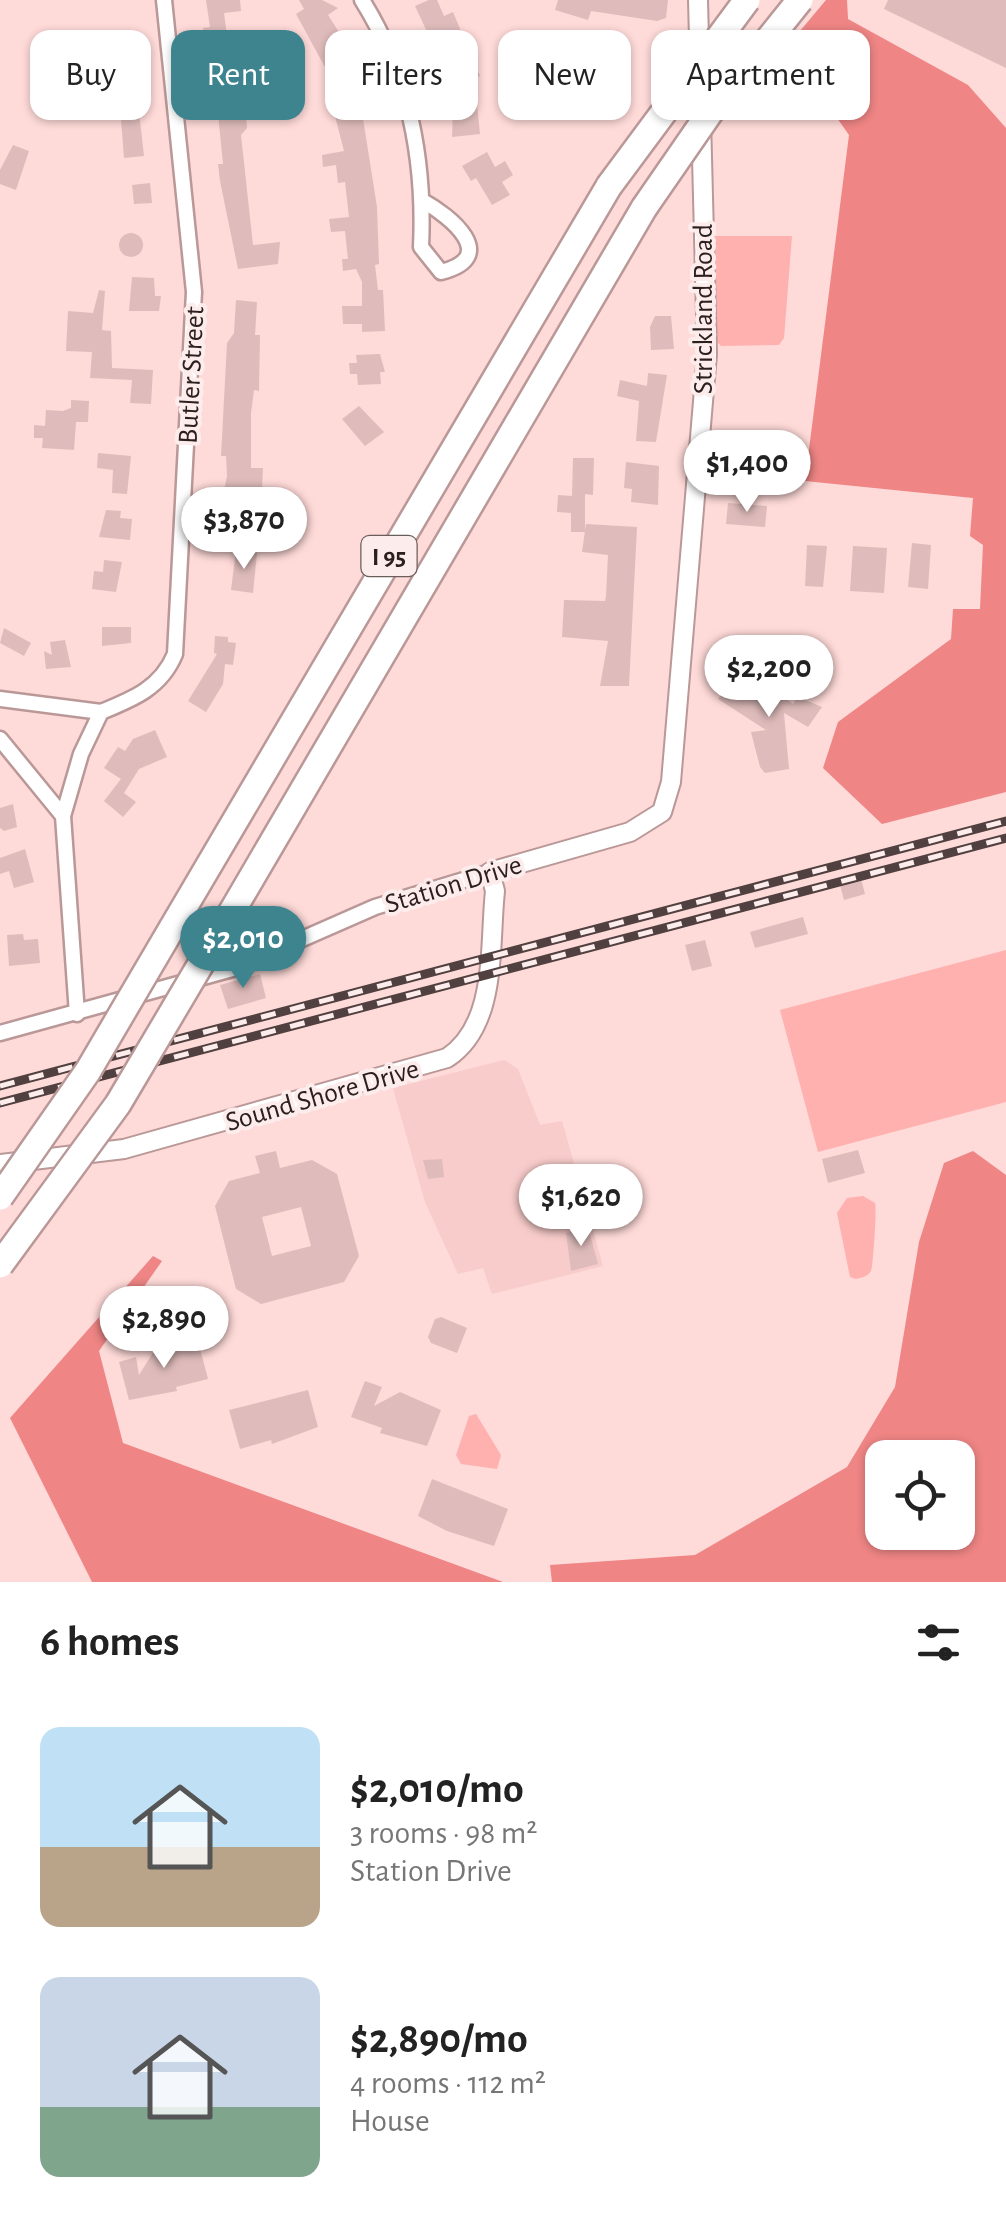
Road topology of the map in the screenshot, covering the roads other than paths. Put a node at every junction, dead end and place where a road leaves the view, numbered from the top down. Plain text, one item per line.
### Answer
1 (164, 0) edge
2 (362, 0) edge
3 (698, 0) edge
4 (747, 0) edge
5 (800, 0) edge
6 (423, 200) junction
7 (0, 699) edge
8 (101, 712) junction
9 (0, 739) edge
10 (669, 797) joint
11 (63, 816) junction
12 (490, 872) junction
13 (77, 1014) junction
14 (0, 1034) edge
15 (0, 1164) edge
16 (0, 1197) edge
17 (0, 1265) edge

1 - 8 street, Butler Street
2 - 6 street
3 - 10 main road, Strickland Road
4 - 16 highway, I 95, bridge
5 - 17 highway, I 95, bridge
6 - 6 street
7 - 8 street
8 - 11 street
9 - 11 street
10 - 12 main road, Station Drive
11 - 13 street
12 - 13 street, Station Drive
12 - 15 main road, Sound Shore Drive
13 - 14 street, Station Drive

